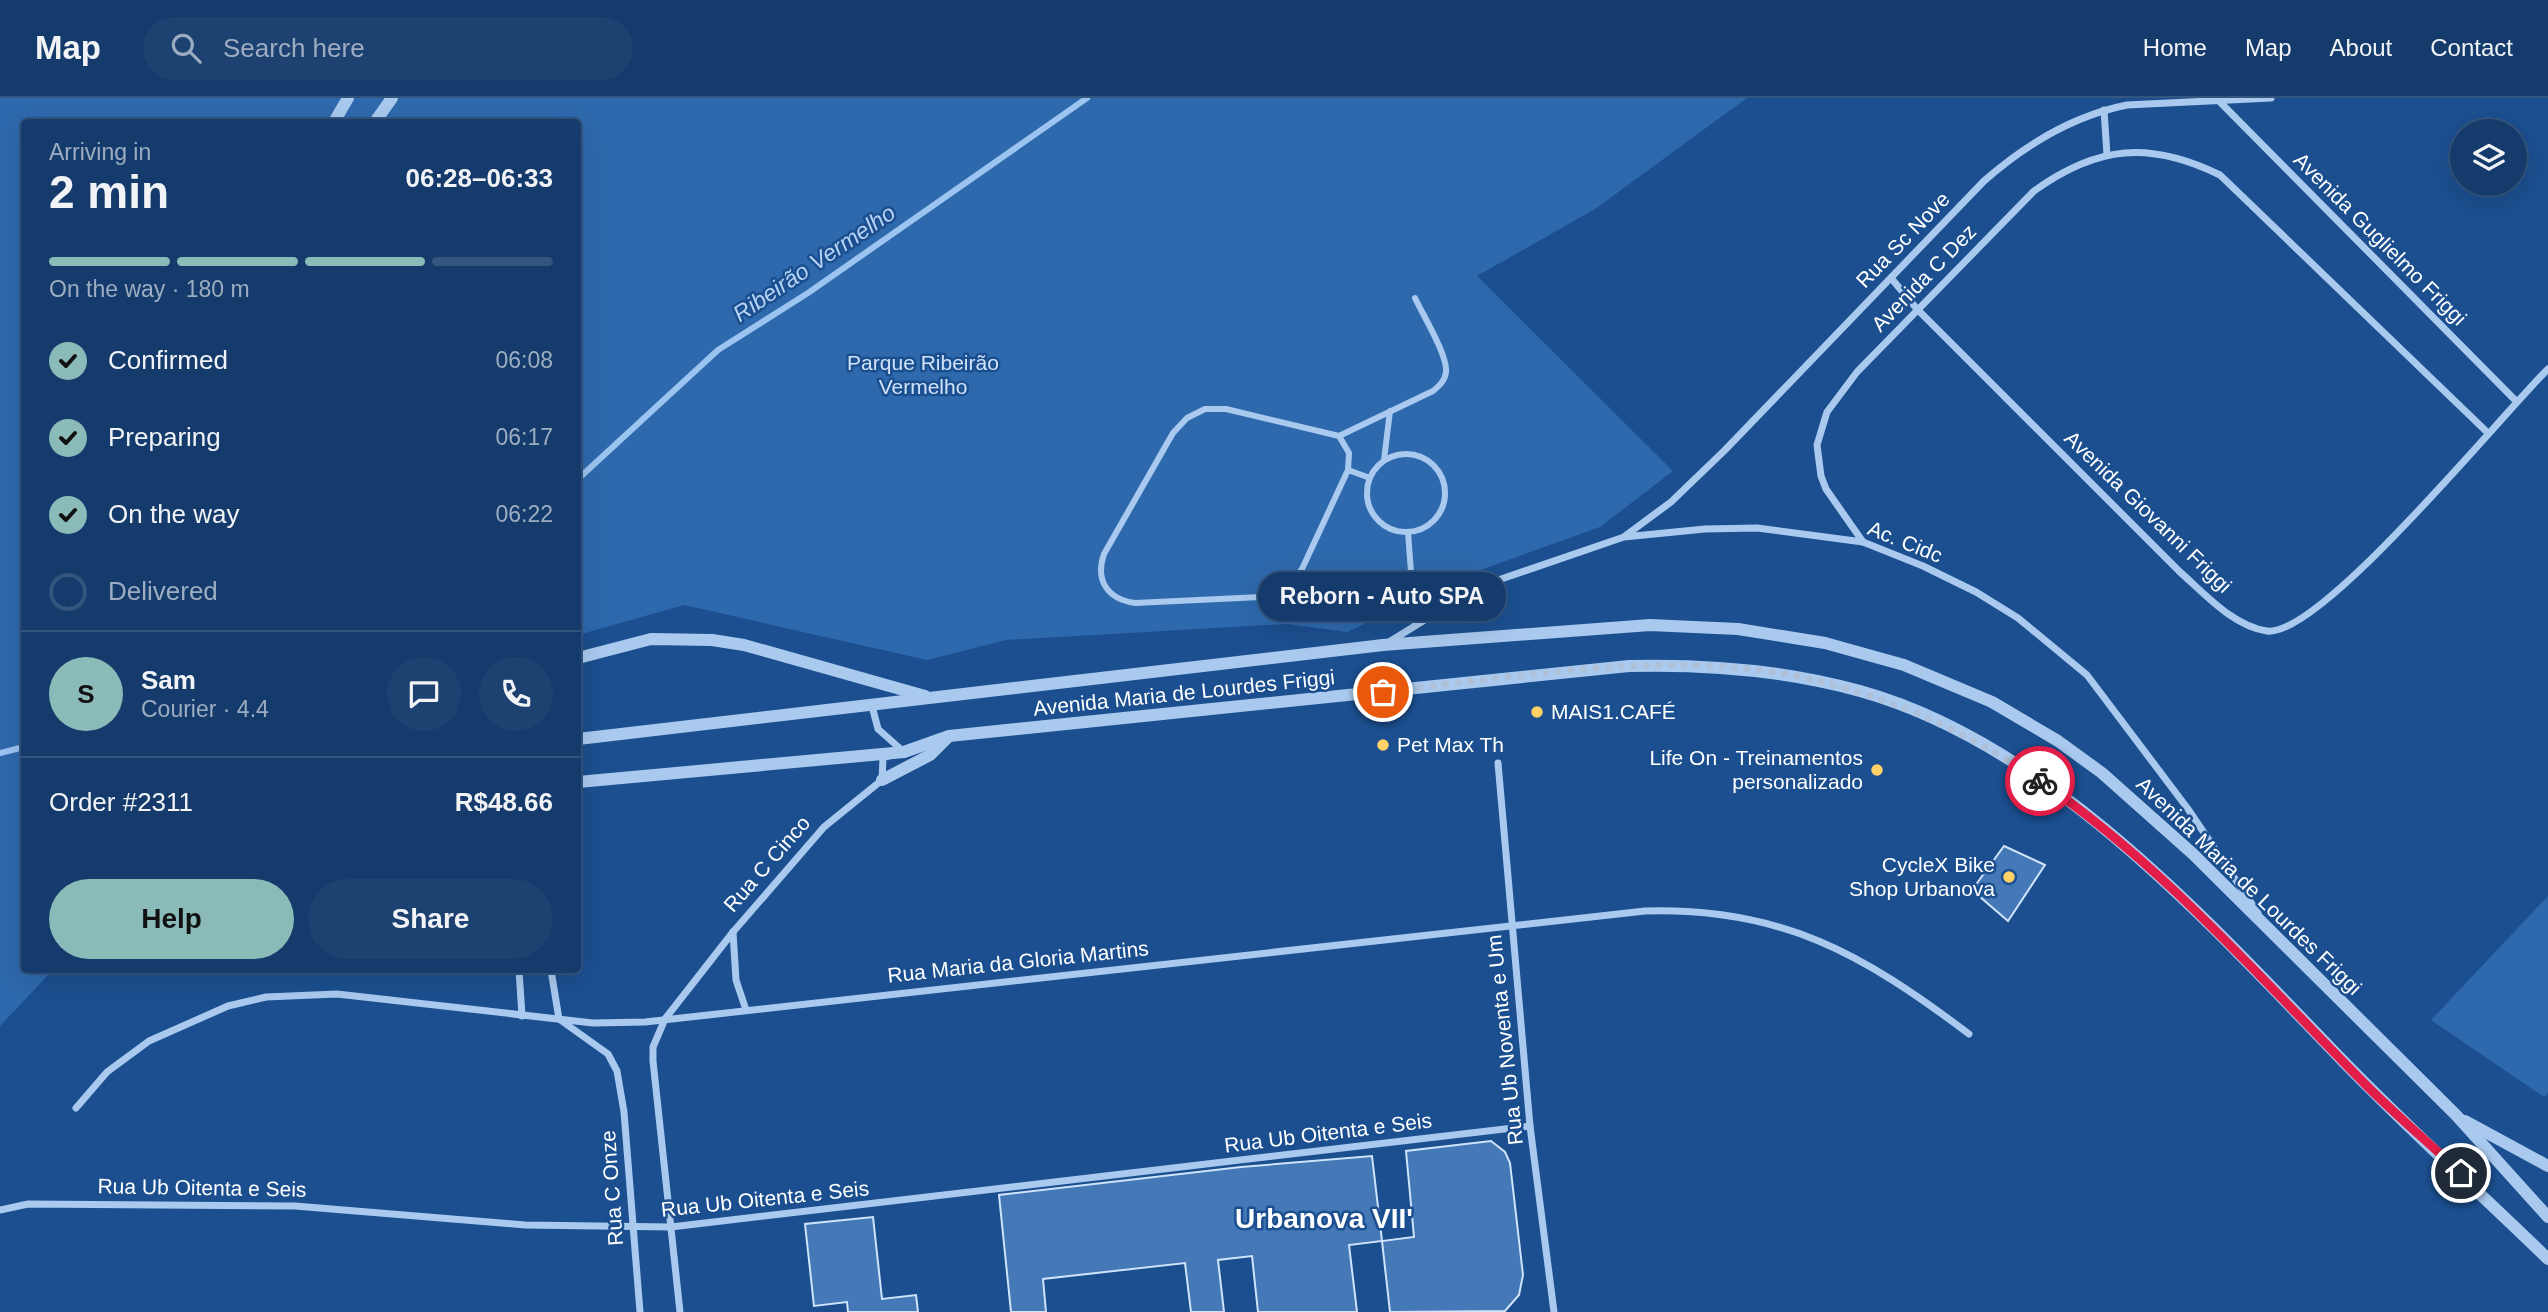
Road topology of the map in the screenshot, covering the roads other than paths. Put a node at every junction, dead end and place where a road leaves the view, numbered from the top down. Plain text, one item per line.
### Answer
1 (348, 98) edge
2 (392, 98) edge
3 (2272, 98) edge
4 (2220, 102) junction
5 (2104, 110) junction
6 (336, 119) edge
7 (377, 119) edge
8 (2107, 155) junction
9 (1891, 278) junction
10 (1415, 298) dead end
11 (1917, 309) junction
12 (2548, 369) edge
13 (2516, 401) junction
14 (1390, 411) junction
15 (2488, 433) junction
16 (1339, 436) junction
17 (1384, 460) junction
18 (1348, 470) junction
19 (1370, 478) junction
20 (1408, 533) junction
21 (1624, 537) junction
22 (1863, 542) junction
23 (1415, 626) junction
24 (1383, 645) junction
25 (581, 657) edge
26 (932, 698) junction
27 (872, 706) junction
28 (949, 736) junction
29 (581, 739) edge
30 (904, 752) junction
31 (1497, 763) dead end
32 (882, 780) junction
33 (581, 782) edge
34 (1511, 923) junction
35 (733, 932) junction
36 (2274, 936) junction
37 (519, 973) edge
38 (551, 973) edge
39 (746, 1010) junction
40 (522, 1016) junction
41 (665, 1019) junction
42 (559, 1020) junction
43 (1969, 1034) dead end
44 (76, 1108) dead end
45 (2456, 1115) junction
46 (1530, 1126) junction
47 (2548, 1166) edge
48 (0, 1210) edge
49 (2548, 1217) edge
50 (671, 1227) junction
51 (632, 1228) junction
52 (2548, 1259) edge
53 (640, 1312) edge
54 (680, 1312) edge
55 (1554, 1312) edge

1 - 6 street
2 - 7 street
3 - 4 street, Rua Sc Nove
4 - 5 street, Rua Sc Nove
4 - 13 street, Avenida Guglielmo Friggi
5 - 8 street
5 - 9 street, Rua Sc Nove
8 - 11 street, Avenida C Dez
8 - 15 street, Avenida C Dez
9 - 11 street, Avenida Giovanni Friggi
9 - 21 street, Rua Sc Nove
10 - 14 street
11 - 15 street, Avenida Giovanni Friggi
11 - 22 street, Avenida C Dez
12 - 13 street, Avenida Giovanni Friggi
13 - 15 street, Avenida Giovanni Friggi
14 - 16 street
14 - 17 street
16 - 18 street
16 - 18 street
17 - 19 street
17 - 20 street
18 - 19 street
19 - 20 street
20 - 23 street
21 - 22 street, Ac. Cidc
21 - 23 street, Ac. Cidc
22 - 36 street, Ac. Cidc
23 - 24 street, Ac. Cidc
24 - 26 street, Avenida Maria de Lourdes Friggi
24 - 36 street, Avenida Maria de Lourdes Friggi
25 - 26 street
26 - 27 street, Avenida Maria de Lourdes Friggi
27 - 29 street, Avenida Maria de Lourdes Friggi
27 - 30 street
28 - 30 street, Avenida Maria de Lourdes Friggi
28 - 32 street
28 - 52 street, Avenida Maria de Lourdes Friggi
30 - 32 street, Rua C Cinco
30 - 33 street, Avenida Maria de Lourdes Friggi
31 - 34 street, Rua Ub Noventa e Um
32 - 35 street, Rua C Cinco
34 - 39 street, Rua Maria da Gloria Martins
34 - 43 street, Rua Maria da Gloria Martins
34 - 46 street, Rua Ub Noventa e Um
35 - 39 street
35 - 41 street, Rua C Cinco
36 - 45 street, Avenida Maria de Lourdes Friggi
37 - 40 street
38 - 42 street
39 - 41 street, Rua Maria da Gloria Martins
40 - 42 street, Rua Maria da Gloria Martins
40 - 44 street, Rua Maria da Gloria Martins
41 - 42 street, Rua Maria da Gloria Martins
41 - 50 street, Rua C Cinco
42 - 51 street, Rua C Onze
45 - 47 street
45 - 49 street, Avenida Maria de Lourdes Friggi
46 - 50 street, Rua Ub Oitenta e Seis
46 - 55 street, Rua Ub Noventa e Um
48 - 51 street, Rua Ub Oitenta e Seis
50 - 51 street, Rua Ub Oitenta e Seis
50 - 54 street
51 - 53 street, Rua C Onze

